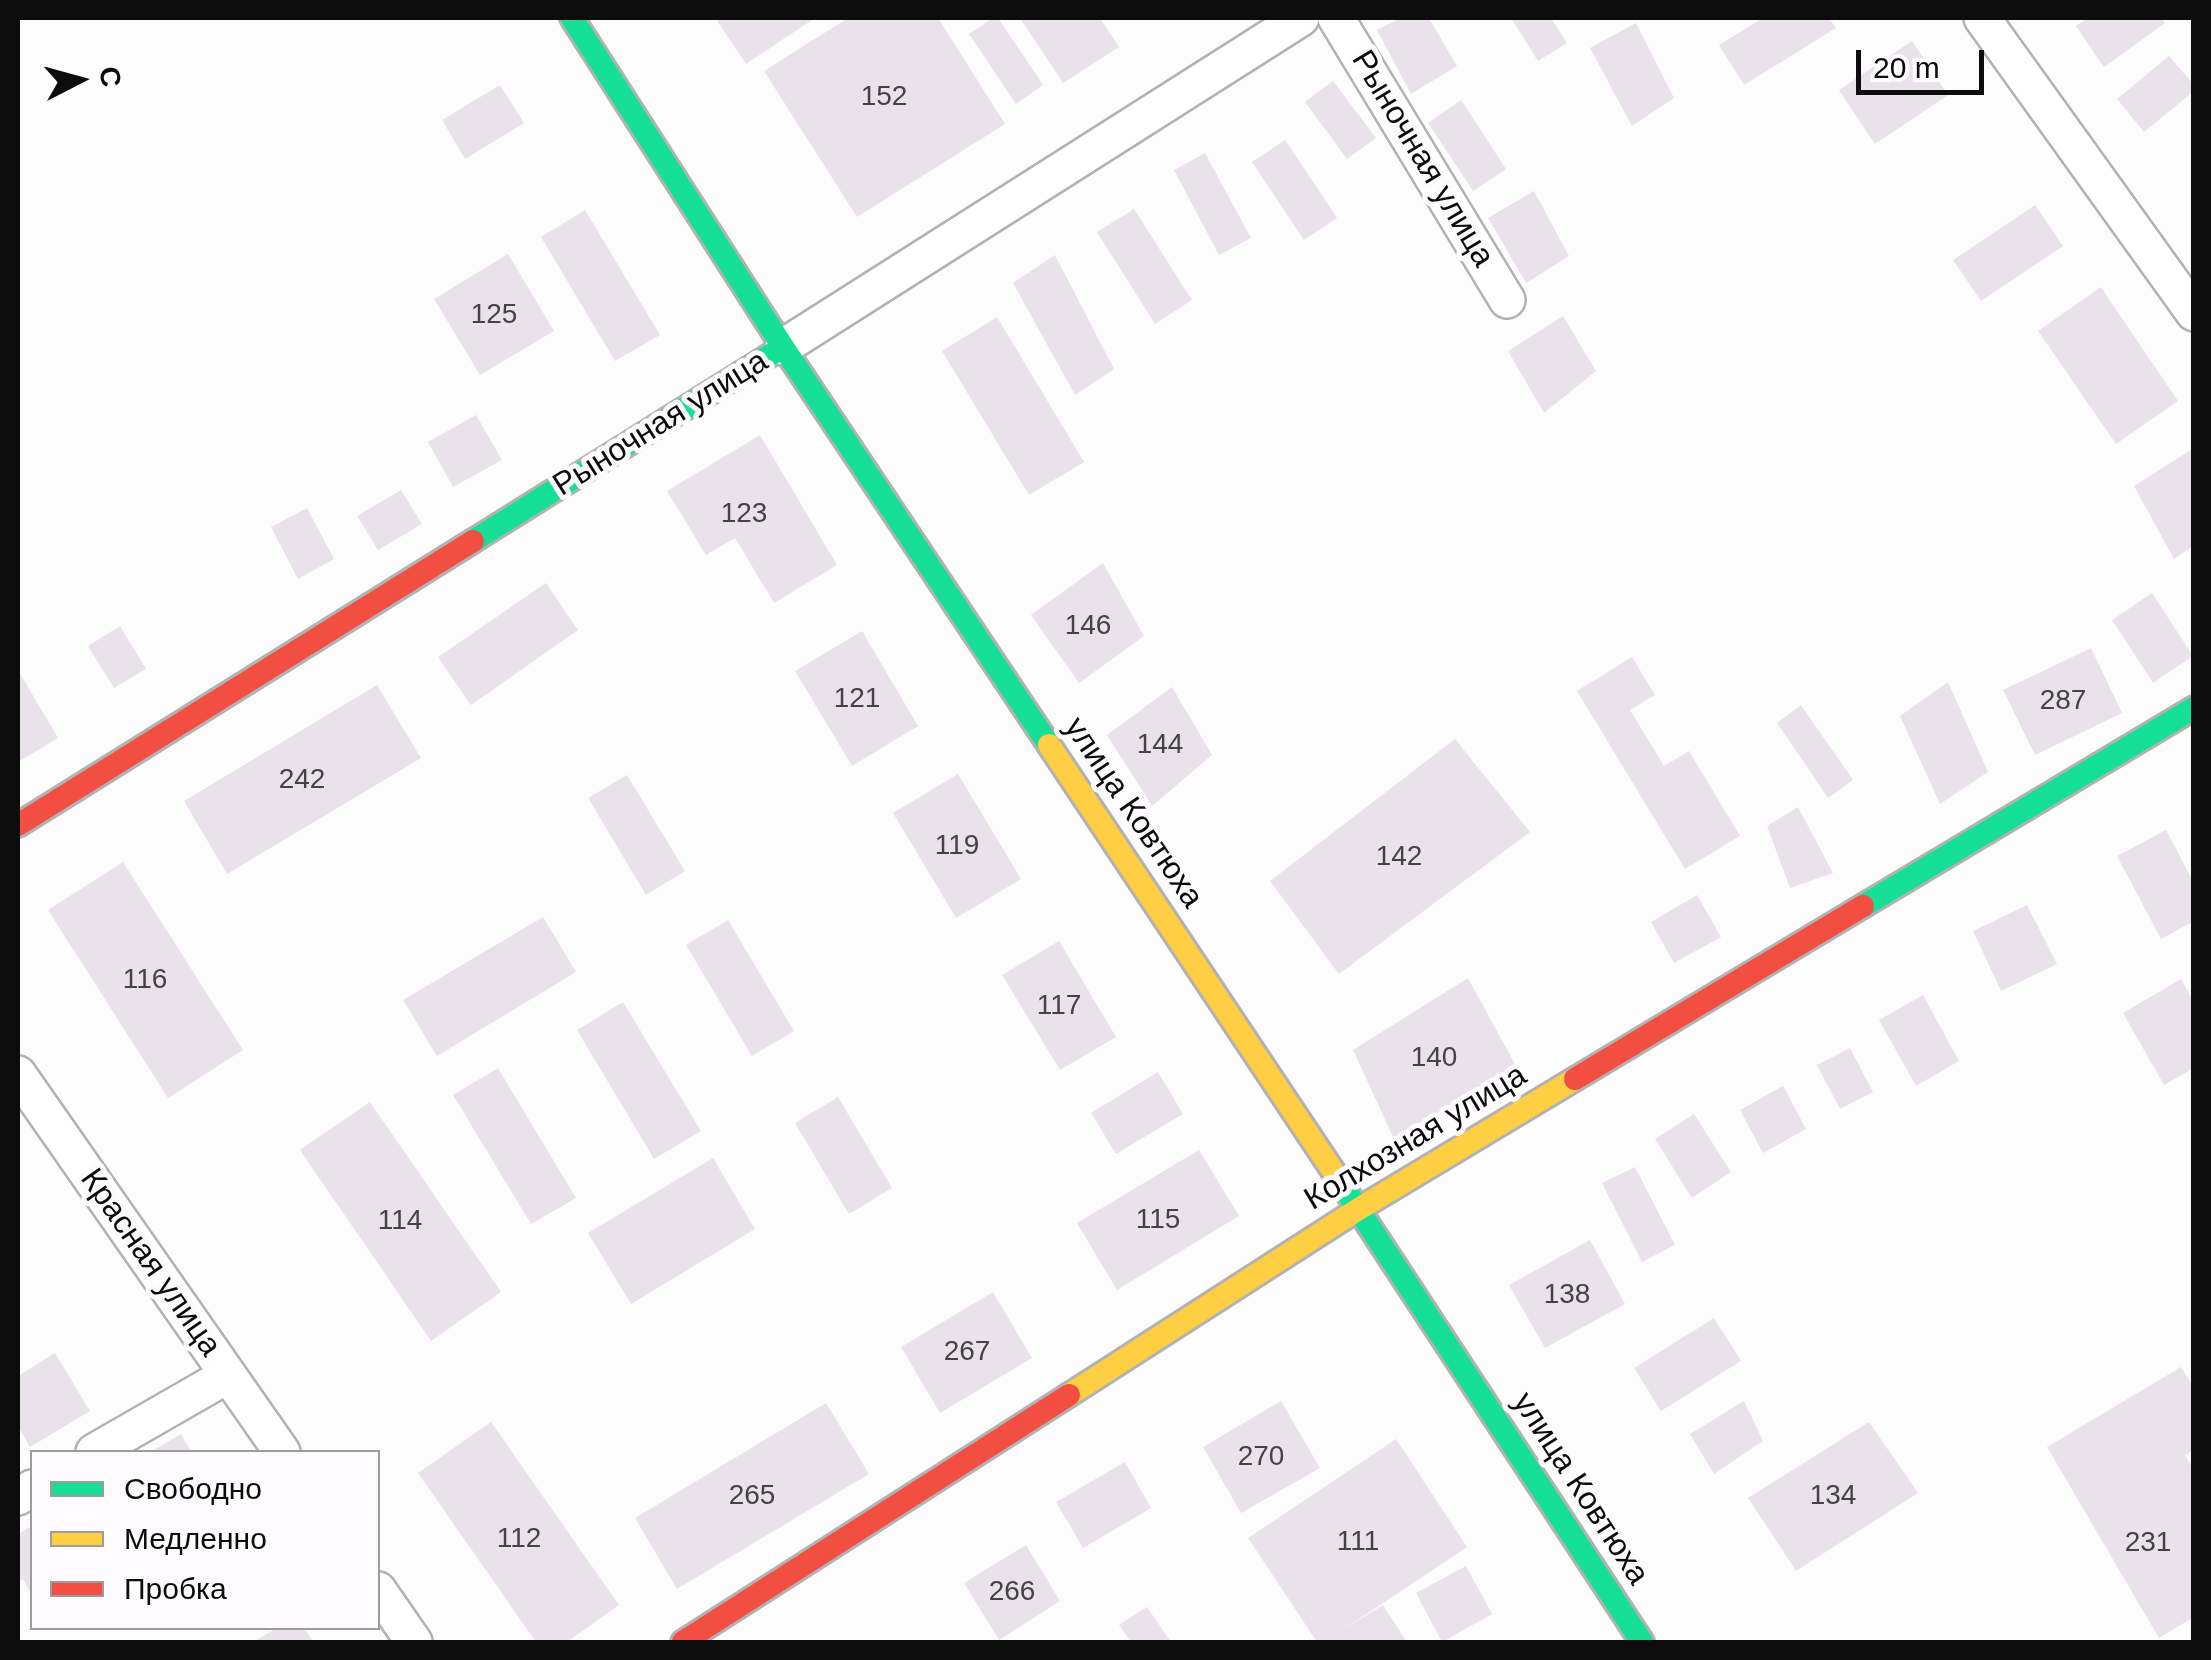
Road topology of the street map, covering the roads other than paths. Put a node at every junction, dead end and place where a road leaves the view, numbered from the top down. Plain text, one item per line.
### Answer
1 (572, 18) edge
2 (1301, 18) edge
3 (1336, 18) edge
4 (1982, 18) edge
5 (1508, 300) dead end
6 (2194, 313) edge
7 (783, 347) junction
8 (2194, 708) edge
9 (18, 825) edge
10 (18, 1074) edge
11 (1357, 1210) junction
12 (228, 1375) junction
13 (97, 1450) edge
14 (281, 1450) edge
15 (380, 1593) edge
16 (414, 1642) edge
17 (684, 1642) edge
18 (1642, 1642) edge

1 - 7 street, улица Ковтюха
2 - 7 street, Рыночная улица
3 - 5 street, Рыночная улица
4 - 6 street
7 - 9 street, Рыночная улица
7 - 11 street, улица Ковтюха
8 - 11 street, Колхозная улица
10 - 12 street, Красная улица
11 - 17 street, Колхозная улица
11 - 18 street, улица Ковтюха
12 - 13 street
12 - 14 street, Красная улица
15 - 16 street

